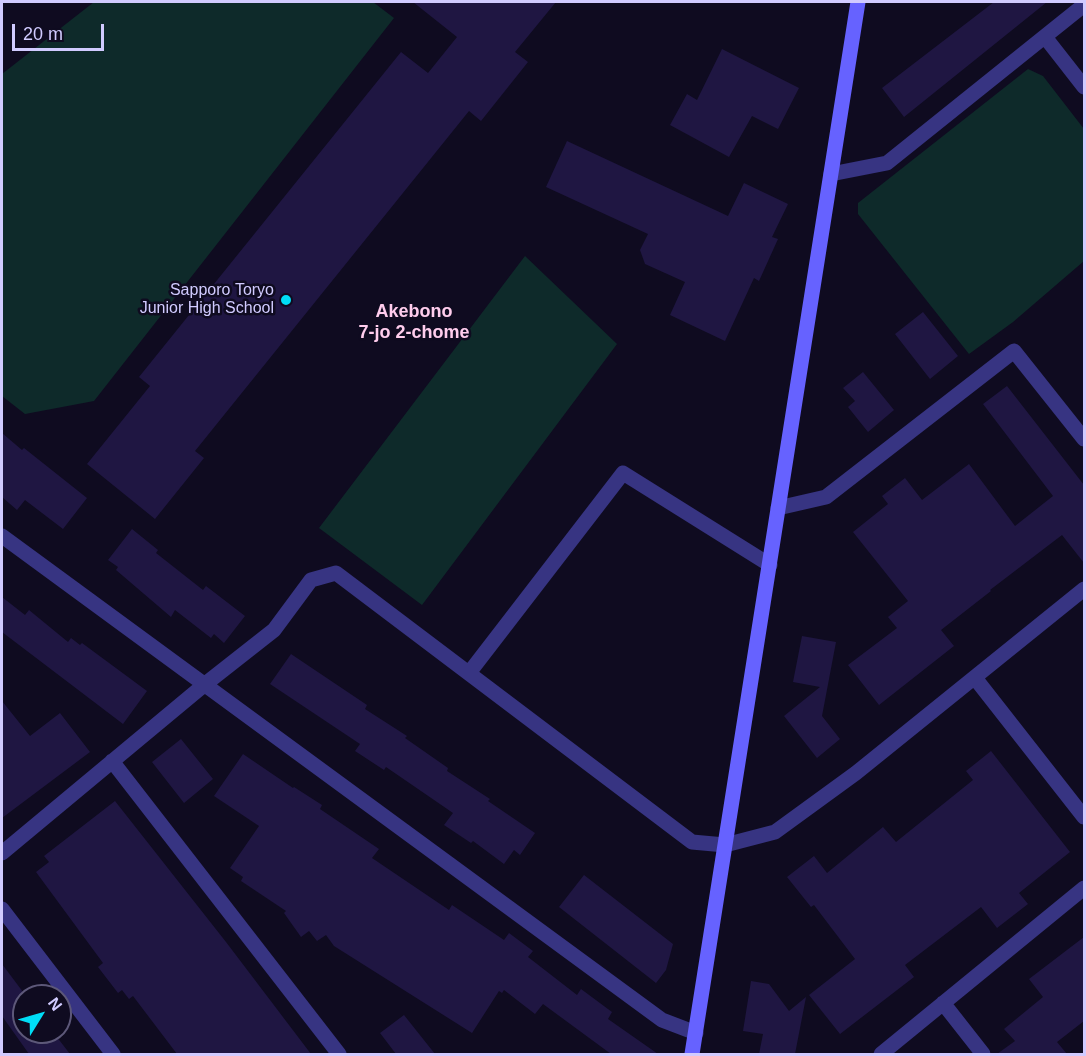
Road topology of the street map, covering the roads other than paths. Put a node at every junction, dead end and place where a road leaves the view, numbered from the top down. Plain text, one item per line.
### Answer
1 (858, 2) edge
2 (1084, 5) edge
3 (1045, 37) junction
4 (1084, 87) edge
5 (831, 174) junction
6 (1084, 439) edge
7 (778, 508) junction
8 (2, 536) edge
9 (770, 566) junction
10 (1084, 589) edge
11 (469, 673) junction
12 (975, 678) junction
13 (204, 685) junction
14 (112, 761) junction
15 (1084, 817) edge
16 (725, 845) junction
17 (2, 853) edge
18 (1084, 888) edge
19 (2, 909) edge
20 (943, 1003) junction
21 (696, 1033) junction
22 (113, 1054) edge
23 (339, 1054) edge
24 (692, 1054) edge
25 (881, 1054) edge
26 (983, 1054) edge

1 - 5 street
2 - 3 street
3 - 4 street
3 - 5 street
5 - 7 street
6 - 7 street
7 - 9 street
8 - 13 street
9 - 11 street
9 - 16 street
10 - 12 street
11 - 13 street
11 - 16 street
12 - 15 street
12 - 16 street
13 - 14 street
13 - 21 street
14 - 17 street
14 - 23 street
16 - 21 street
18 - 20 street
19 - 22 street
20 - 25 street
20 - 26 street
21 - 24 street

